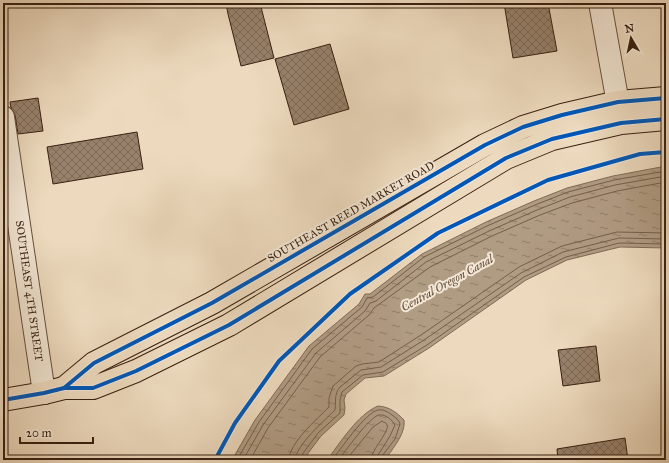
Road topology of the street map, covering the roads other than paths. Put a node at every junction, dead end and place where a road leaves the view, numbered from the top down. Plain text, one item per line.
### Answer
1 (600, 3) edge
2 (666, 98) edge
3 (620, 112) junction
4 (3, 117) edge
5 (666, 119) edge
6 (8, 183) edge
7 (54, 390) junction
8 (3, 400) edge

1 - 3 street
2 - 3 main road
3 - 5 main road
3 - 7 main road
4 - 6 street, SOUTHEAST 4TH STREET
6 - 7 street, SOUTHEAST 4TH STREET
7 - 8 main road

